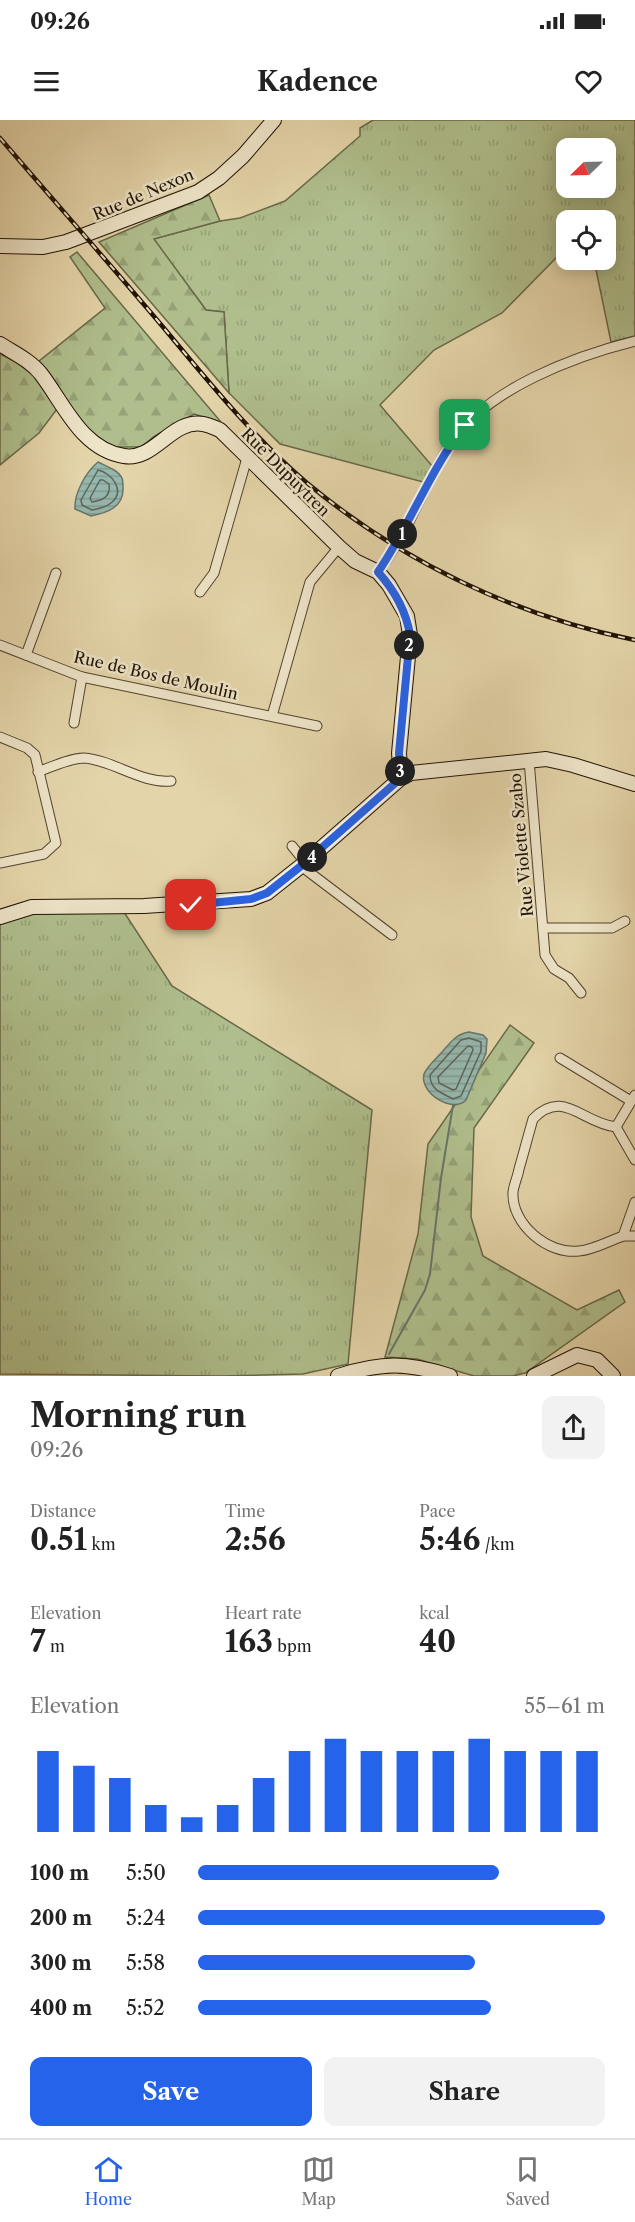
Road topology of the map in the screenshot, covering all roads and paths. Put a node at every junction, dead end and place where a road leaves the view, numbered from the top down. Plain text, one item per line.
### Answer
1 (274, 120) edge
2 (0, 246) edge
3 (635, 341) edge
4 (0, 344) edge
5 (248, 458) junction
6 (339, 547) junction
7 (382, 567) junction
8 (56, 573) dead end
9 (200, 592) dead end
10 (0, 645) edge
11 (26, 655) junction
12 (82, 677) junction
13 (272, 717) junction
14 (74, 723) dead end
15 (317, 726) dead end
16 (0, 737) edge
17 (529, 760) junction
18 (38, 772) junction
19 (401, 778) junction
20 (171, 781) dead end
21 (635, 784) edge
22 (292, 846) dead end
23 (0, 863) edge
24 (303, 864) junction
25 (0, 917) edge
26 (625, 921) dead end
27 (543, 928) junction
28 (392, 935) dead end
29 (581, 993) dead end
30 (560, 1058) dead end
31 (633, 1098) edge
32 (616, 1127) junction
33 (635, 1160) edge
34 (635, 1202) edge
35 (623, 1236) junction
36 (635, 1236) edge
37 (339, 1376) edge
38 (450, 1376) edge
39 (534, 1376) edge
40 (613, 1376) edge

1 - 2 street, Rue de Nexon
3 - 7 street, bridge
4 - 5 street, Rue Dupuytren
5 - 6 street, Rue Dupuytren
5 - 9 street
6 - 7 street, Rue Dupuytren
6 - 13 street
7 - 19 street, Rue Dupuytren
8 - 11 street
10 - 11 street, Rue de Bos de Moulin
11 - 12 street, Rue de Bos de Moulin
12 - 13 street, Rue de Bos de Moulin
12 - 14 street
13 - 15 street, Rue de Bos de Moulin
16 - 18 street
17 - 19 street
17 - 21 street
17 - 27 street, Rue Violette Szabo
18 - 20 street
18 - 23 street
19 - 24 street
22 - 24 street
24 - 25 street
24 - 28 street
26 - 27 street, Rue Violette Szabo
27 - 29 street, Rue Violette Szabo
30 - 31 street
31 - 32 street
32 - 33 street
32 - 35 street
34 - 35 street
35 - 36 street
37 - 38 street
39 - 40 street

